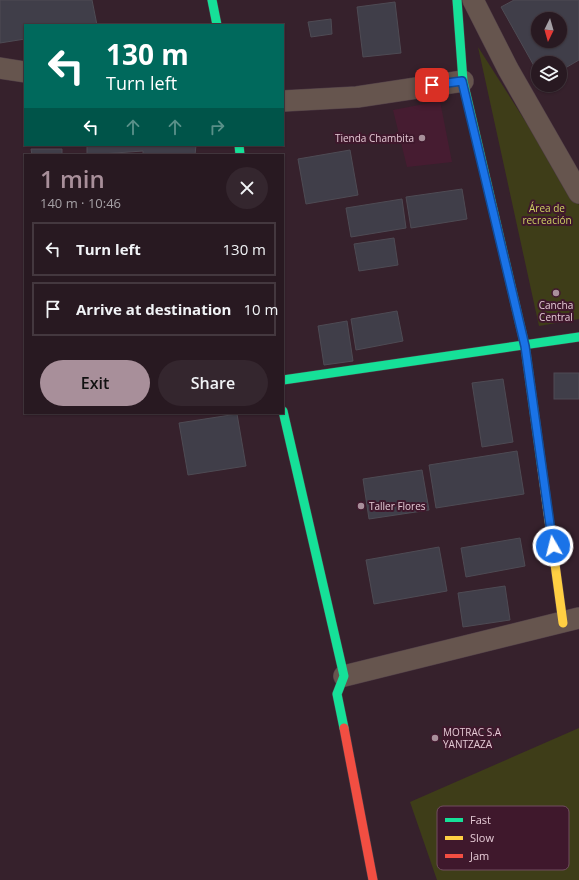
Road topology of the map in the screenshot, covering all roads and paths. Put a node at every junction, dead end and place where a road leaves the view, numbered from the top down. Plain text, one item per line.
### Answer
1 (212, 0) edge
2 (457, 0) edge
3 (473, 0) edge
4 (217, 24) edge
5 (0, 68) edge
6 (24, 72) edge
7 (462, 81) junction
8 (284, 101) edge
9 (579, 193) edge
10 (579, 337) edge
11 (525, 346) junction
12 (284, 380) edge
13 (284, 414) edge
14 (571, 621) edge
15 (344, 676) junction
16 (373, 880) edge

1 - 4 street
2 - 7 street
3 - 9 street
5 - 6 street
7 - 8 street
7 - 11 street
10 - 11 street
11 - 12 street
11 - 14 street
13 - 15 street
14 - 15 street
15 - 16 street

